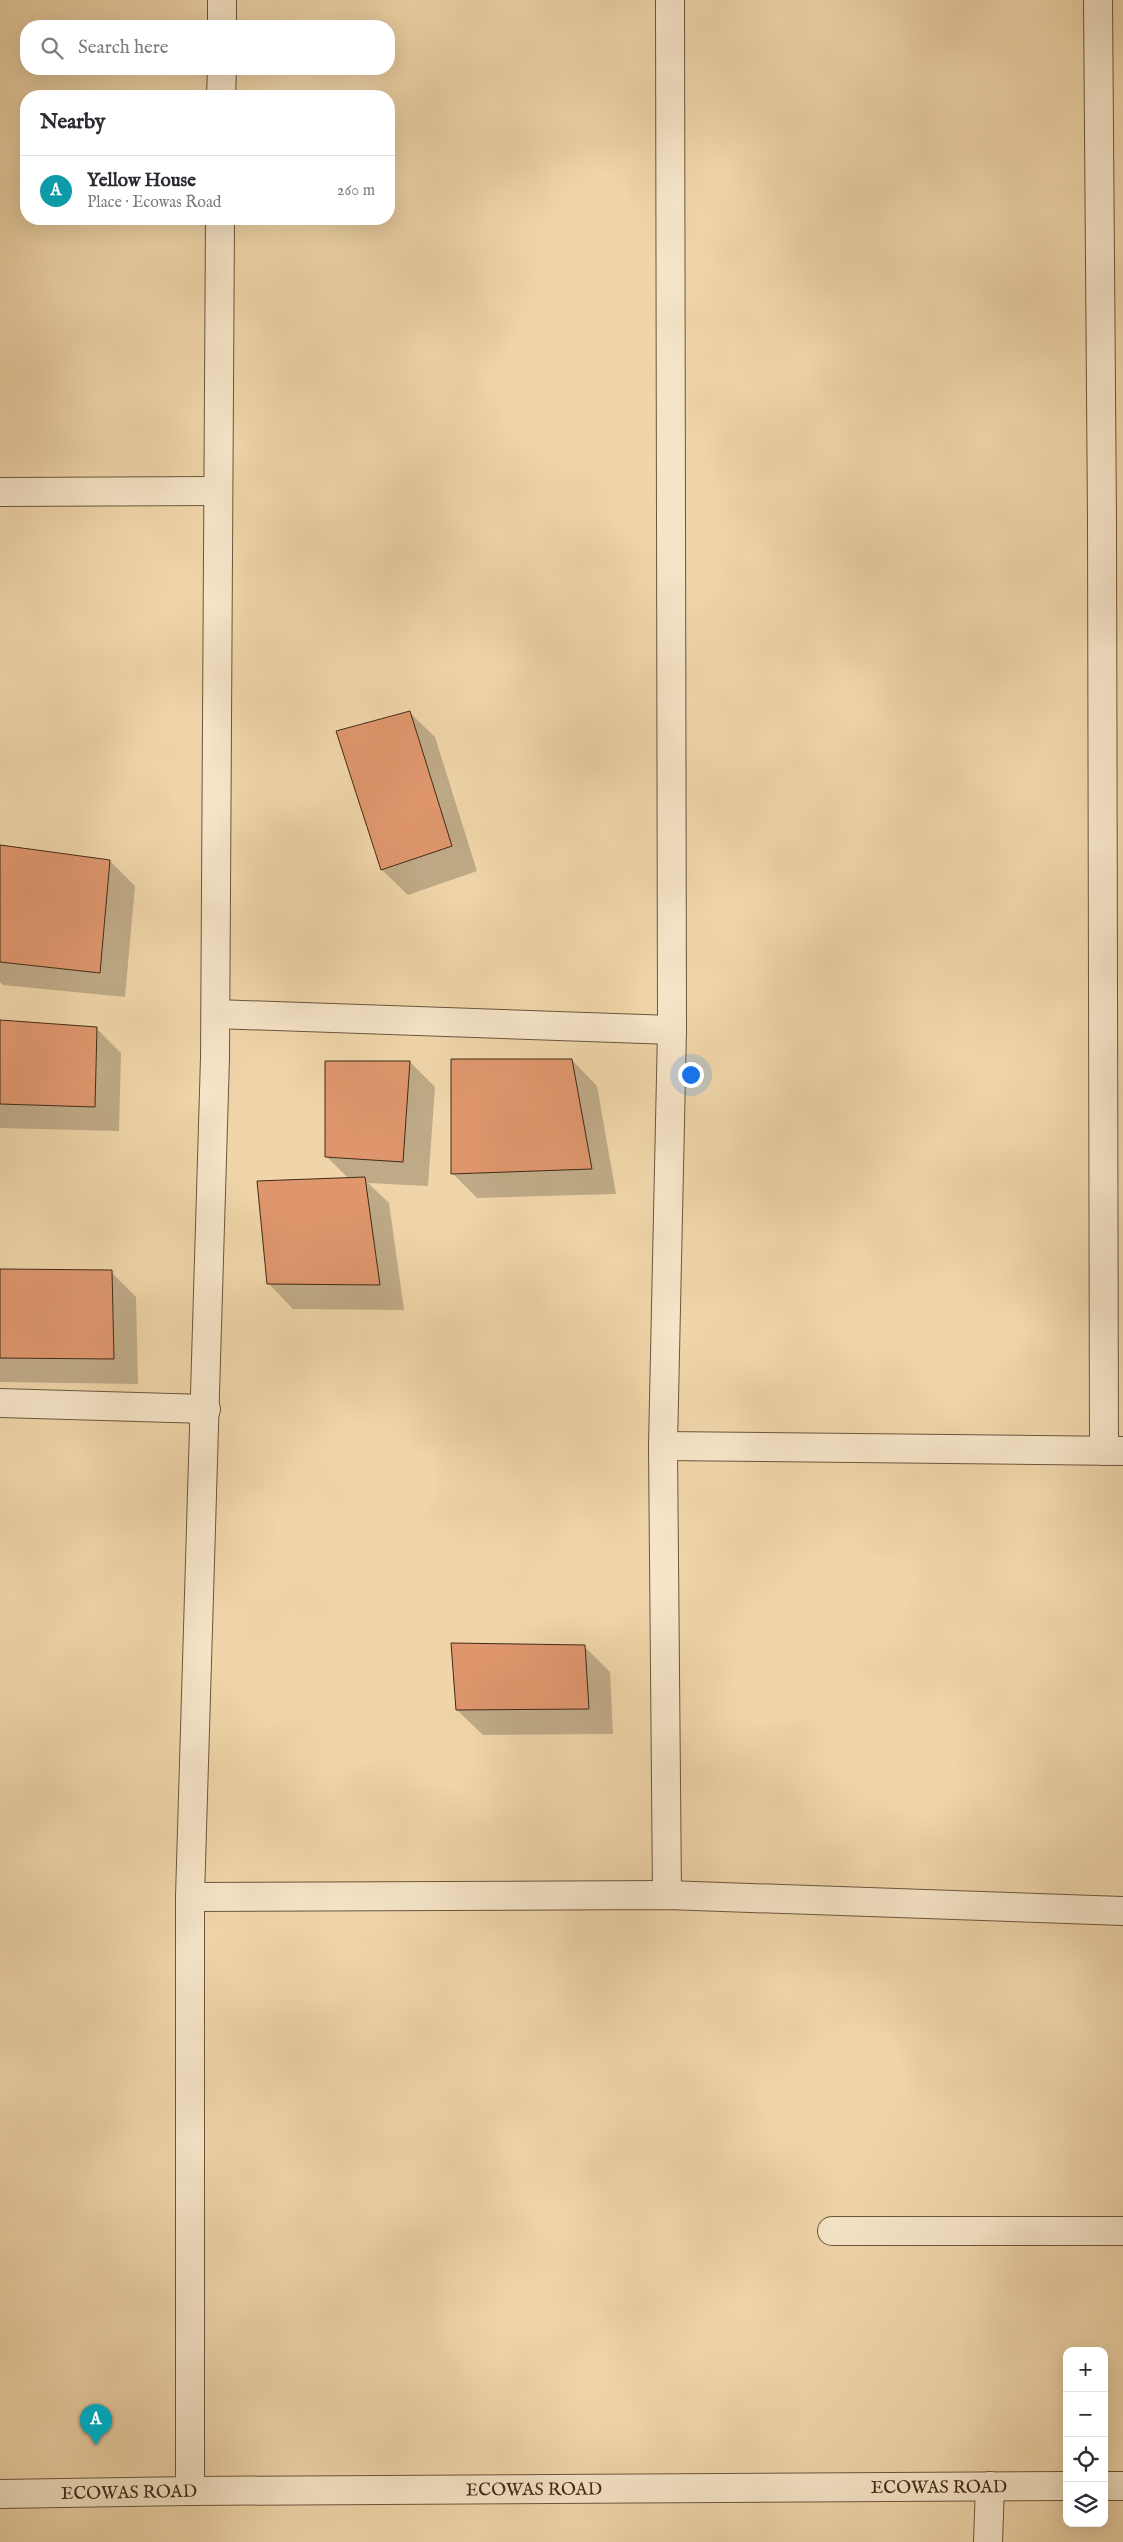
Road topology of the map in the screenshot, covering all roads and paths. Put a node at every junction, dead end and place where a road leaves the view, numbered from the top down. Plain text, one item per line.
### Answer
1 (222, 0) edge
2 (670, 0) edge
3 (1098, 0) edge
4 (222, 20) edge
5 (222, 75) edge
6 (221, 90) edge
7 (220, 225) edge
8 (218, 491) junction
9 (0, 492) edge
10 (1113, 521) edge
11 (216, 1014) junction
12 (672, 1030) junction
13 (0, 1403) edge
14 (206, 1409) junction
15 (663, 1446) junction
16 (1113, 1451) edge
17 (667, 1895) junction
18 (190, 1897) junction
19 (1123, 1911) edge
20 (832, 2231) dead end
21 (1123, 2231) edge
22 (990, 2486) junction
23 (1063, 2486) edge
24 (1108, 2486) edge
25 (1123, 2486) edge
26 (190, 2491) junction
27 (0, 2494) edge
28 (988, 2542) edge

1 - 4 street
2 - 12 street
3 - 10 street
5 - 6 street
7 - 8 street
8 - 9 street
8 - 11 street
10 - 16 street
11 - 12 street
11 - 14 street
12 - 15 street
13 - 14 street
14 - 18 street
15 - 16 street
15 - 17 street
17 - 18 street
17 - 19 street
18 - 26 street
20 - 21 street
22 - 23 street, ECOWAS ROAD
22 - 26 street, ECOWAS ROAD
22 - 28 street
24 - 25 street
26 - 27 street, ECOWAS ROAD

